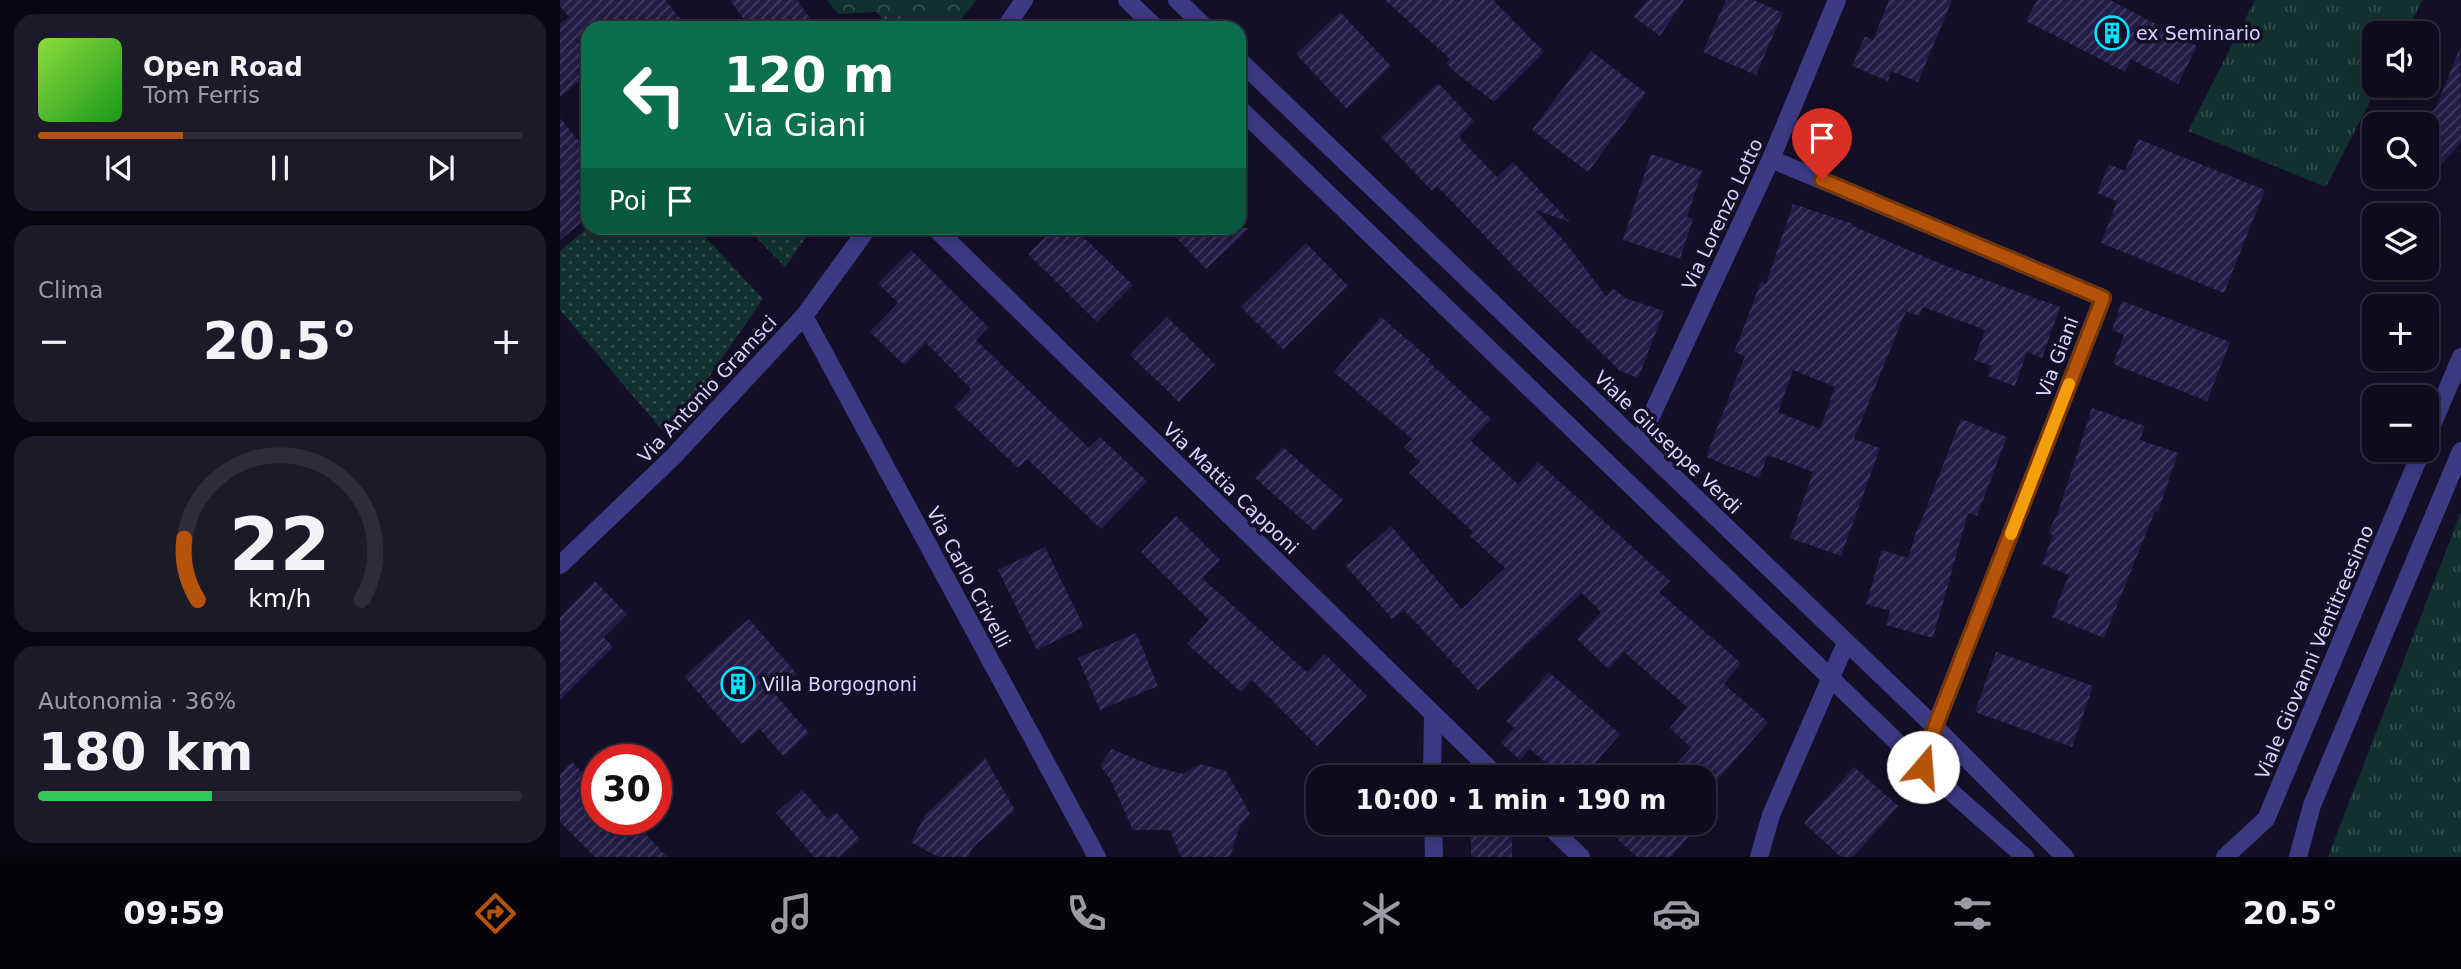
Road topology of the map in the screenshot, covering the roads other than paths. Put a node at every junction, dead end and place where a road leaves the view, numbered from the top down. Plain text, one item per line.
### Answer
1 (1024, 0) edge
2 (1127, 0) edge
3 (1177, 0) edge
4 (1831, 3) edge
5 (1009, 21) edge
6 (1149, 21) edge
7 (1199, 21) edge
8 (1246, 67) edge
9 (1246, 115) edge
10 (1772, 159) junction
11 (863, 235) edge
12 (942, 235) edge
13 (804, 317) junction
14 (2461, 358) edge
15 (2439, 409) edge
16 (1639, 442) junction
17 (2461, 452) edge
18 (2417, 462) edge
19 (560, 565) edge
20 (1846, 643) junction
21 (1831, 679) junction
22 (1433, 715) junction
23 (1935, 727) junction
24 (1432, 765) edge
25 (1485, 765) edge
26 (1923, 767) junction
27 (1433, 835) edge
28 (1558, 835) edge
29 (1097, 857) edge
30 (1434, 857) edge
31 (1581, 857) edge
32 (1759, 857) edge
33 (2025, 857) edge
34 (2065, 857) edge
35 (2225, 857) edge
36 (2298, 857) edge

1 - 5 street
2 - 6 street
3 - 7 street
4 - 10 street, Via Lorenzo Lotto
8 - 16 street, Viale Giuseppe Verdi
9 - 21 street
10 - 16 street, Via Lorenzo Lotto
10 - 23 street, Via Giani
11 - 13 street, Via Antonio Gramsci
12 - 22 street, Via Mattia Capponi
13 - 19 street, Via Antonio Gramsci
13 - 29 street, Via Carlo Crivelli
14 - 15 street
16 - 20 street, Viale Giuseppe Verdi
17 - 36 street
18 - 35 street, Viale Giovanni Ventitreesimo
20 - 21 street
20 - 23 street, Viale Giuseppe Verdi
21 - 26 street
21 - 32 street
22 - 24 street
22 - 25 street, Via Mattia Capponi
23 - 26 street, Via Giani
23 - 34 street, Viale Giuseppe Verdi
26 - 33 street
27 - 30 street
28 - 31 street

